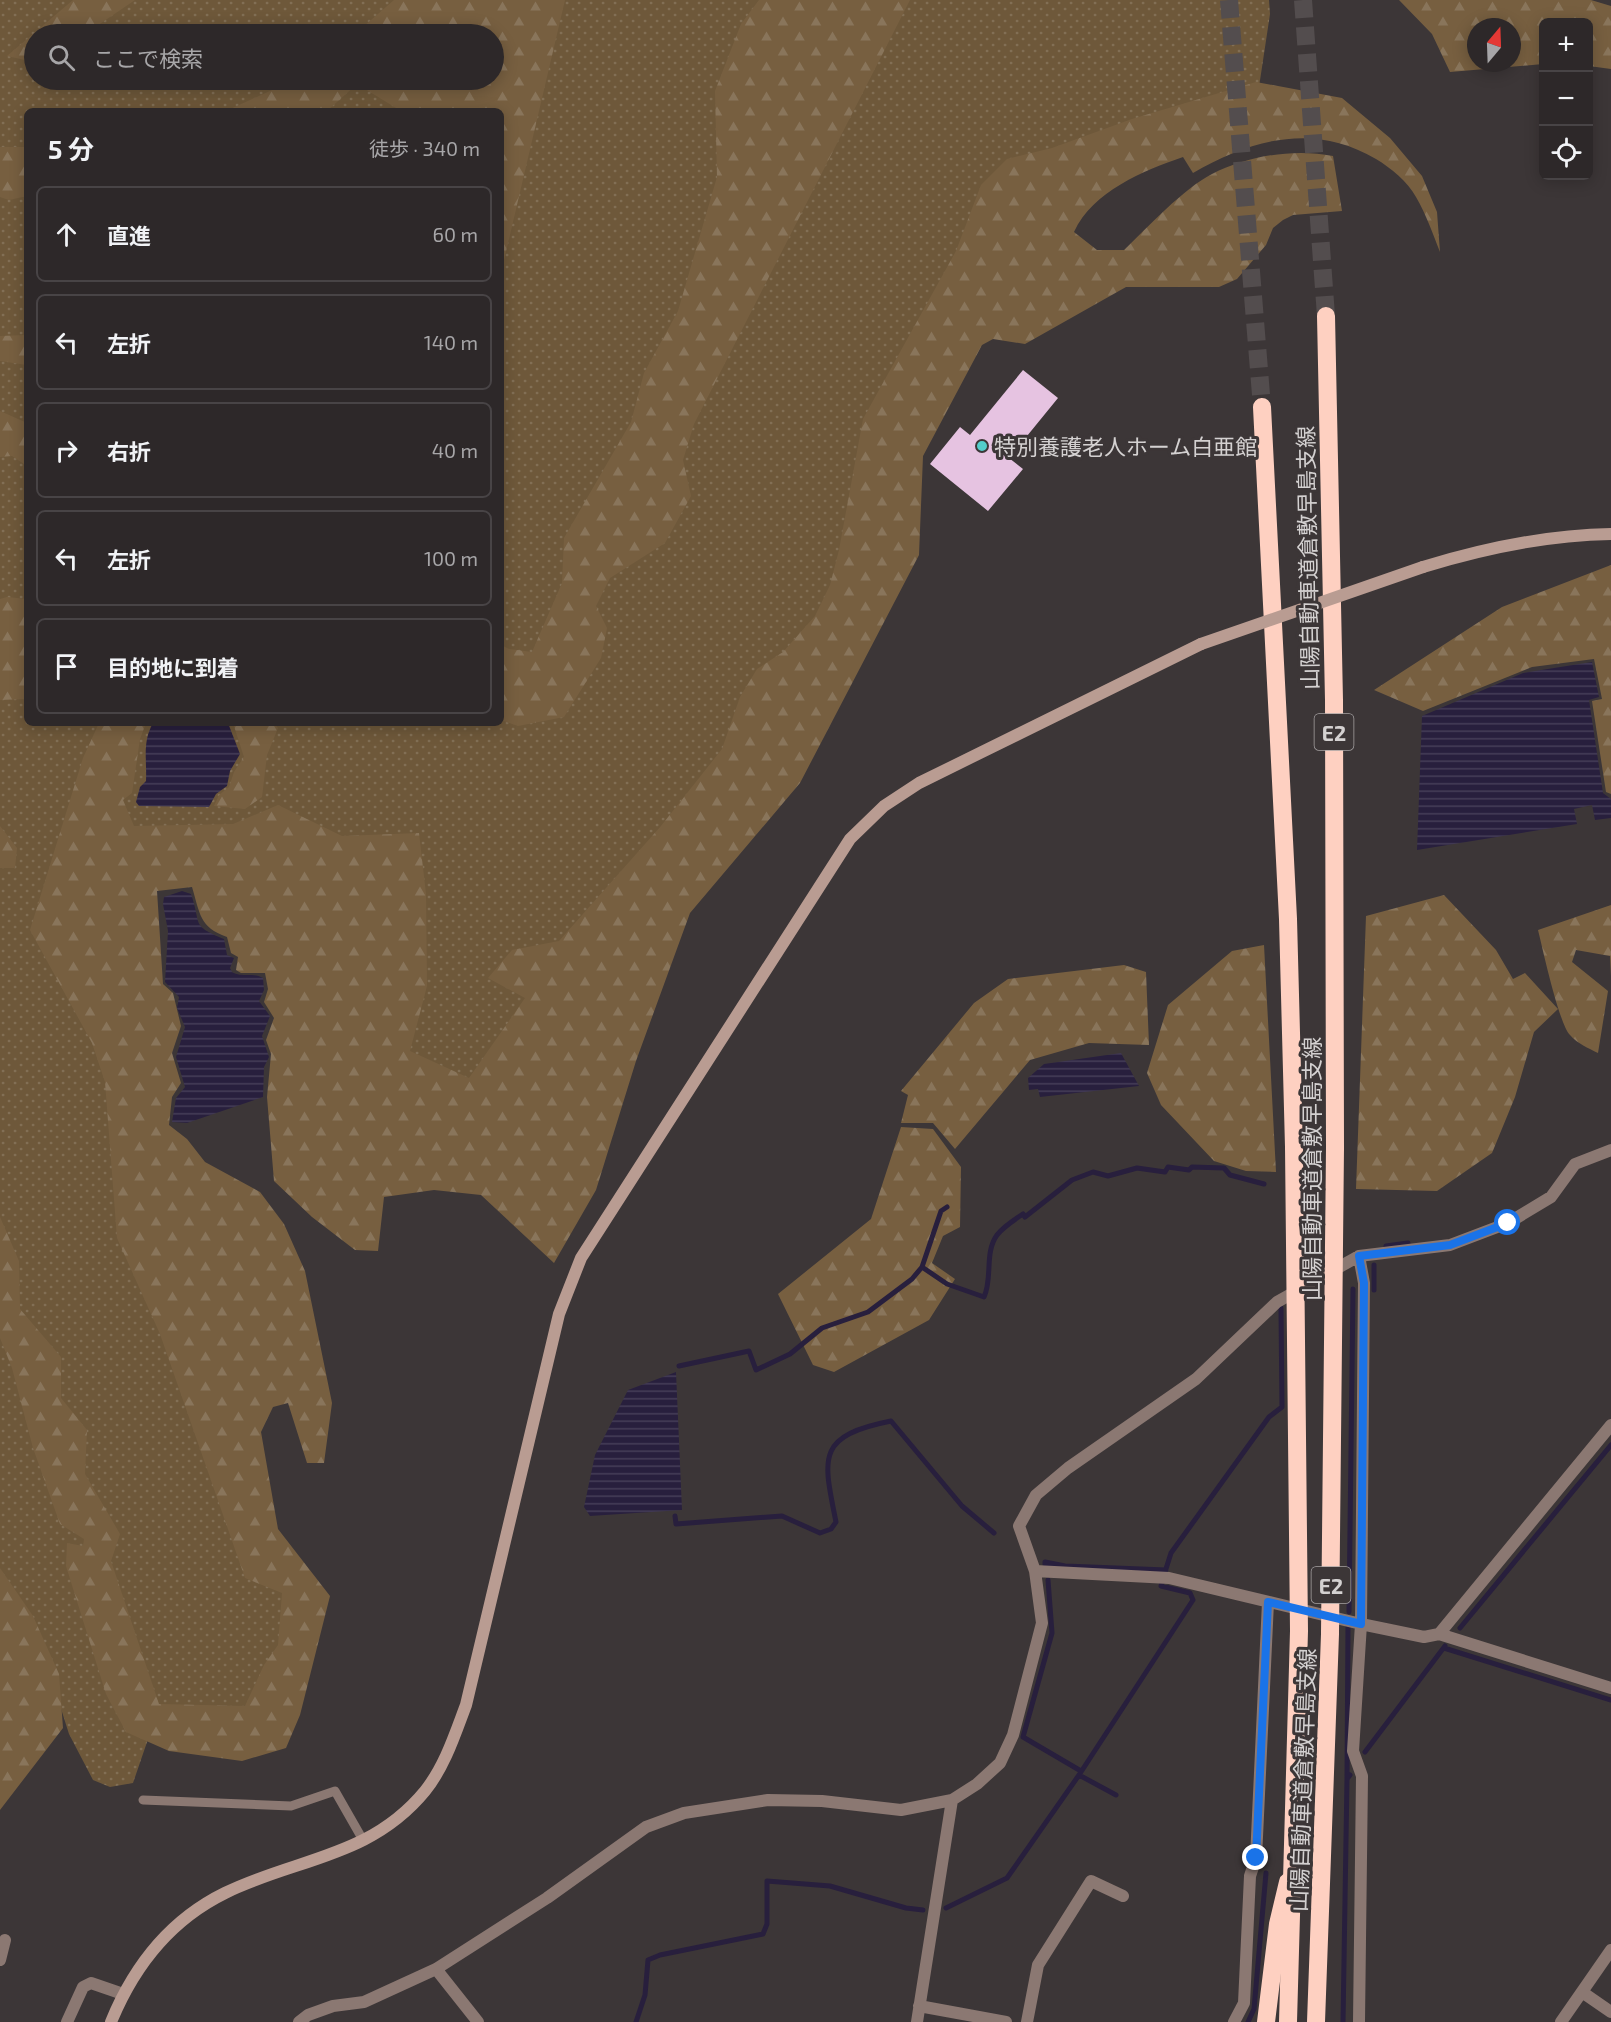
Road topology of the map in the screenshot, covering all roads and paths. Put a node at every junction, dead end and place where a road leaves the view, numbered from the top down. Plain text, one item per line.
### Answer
1 (1326, 316) tunnel mouth
2 (1262, 407) tunnel mouth
3 (1611, 534) edge
4 (1611, 1150) edge
5 (1359, 1256) junction
6 (1611, 1425) edge
7 (1035, 1571) junction
8 (1268, 1602) junction
9 (1361, 1624) junction
10 (1439, 1635) junction
11 (1611, 1688) edge
12 (143, 1800) dead end
13 (952, 1800) junction
14 (363, 1840) junction
15 (1295, 1851) junction
16 (1123, 1896) dead end
17 (1322, 1901) junction
18 (5, 1940) dead end
19 (1611, 1950) edge
20 (0, 1960) edge
21 (436, 1969) junction
22 (1582, 1992) junction
23 (123, 1994) junction
24 (919, 2006) junction
25 (1611, 2013) edge
26 (67, 2022) edge
27 (111, 2022) edge
28 (299, 2022) edge
29 (478, 2022) edge
30 (917, 2022) edge
31 (1006, 2022) edge
32 (1027, 2022) edge
33 (1234, 2022) edge
34 (1266, 2022) edge
35 (1288, 2022) edge
36 (1316, 2022) edge
37 (1323, 2022) edge
38 (1359, 2022) edge
39 (1561, 2022) edge

1 - 17 highway, 山陽自動車道倉敷早島支線 / E2, bridge
2 - 15 highway, 山陽自動車道倉敷早島支線 / E2, bridge
3 - 14 street, bridge
4 - 5 street
5 - 7 street
5 - 9 street
6 - 10 street
7 - 8 street
7 - 13 street
8 - 9 street
8 - 33 street
9 - 10 street
9 - 38 street
10 - 11 street
12 - 14 lane
13 - 21 street
13 - 24 street
14 - 23 street
15 - 34 highway, bridge
15 - 35 highway, 山陽自動車道倉敷早島支線 / E2, bridge
16 - 32 street
17 - 36 highway, 山陽自動車道倉敷早島支線 / E2, bridge
17 - 37 highway, bridge
18 - 20 street
19 - 22 street
21 - 28 street
21 - 29 street
22 - 25 street
22 - 39 street
23 - 26 street
23 - 27 street
24 - 30 street
24 - 31 street

